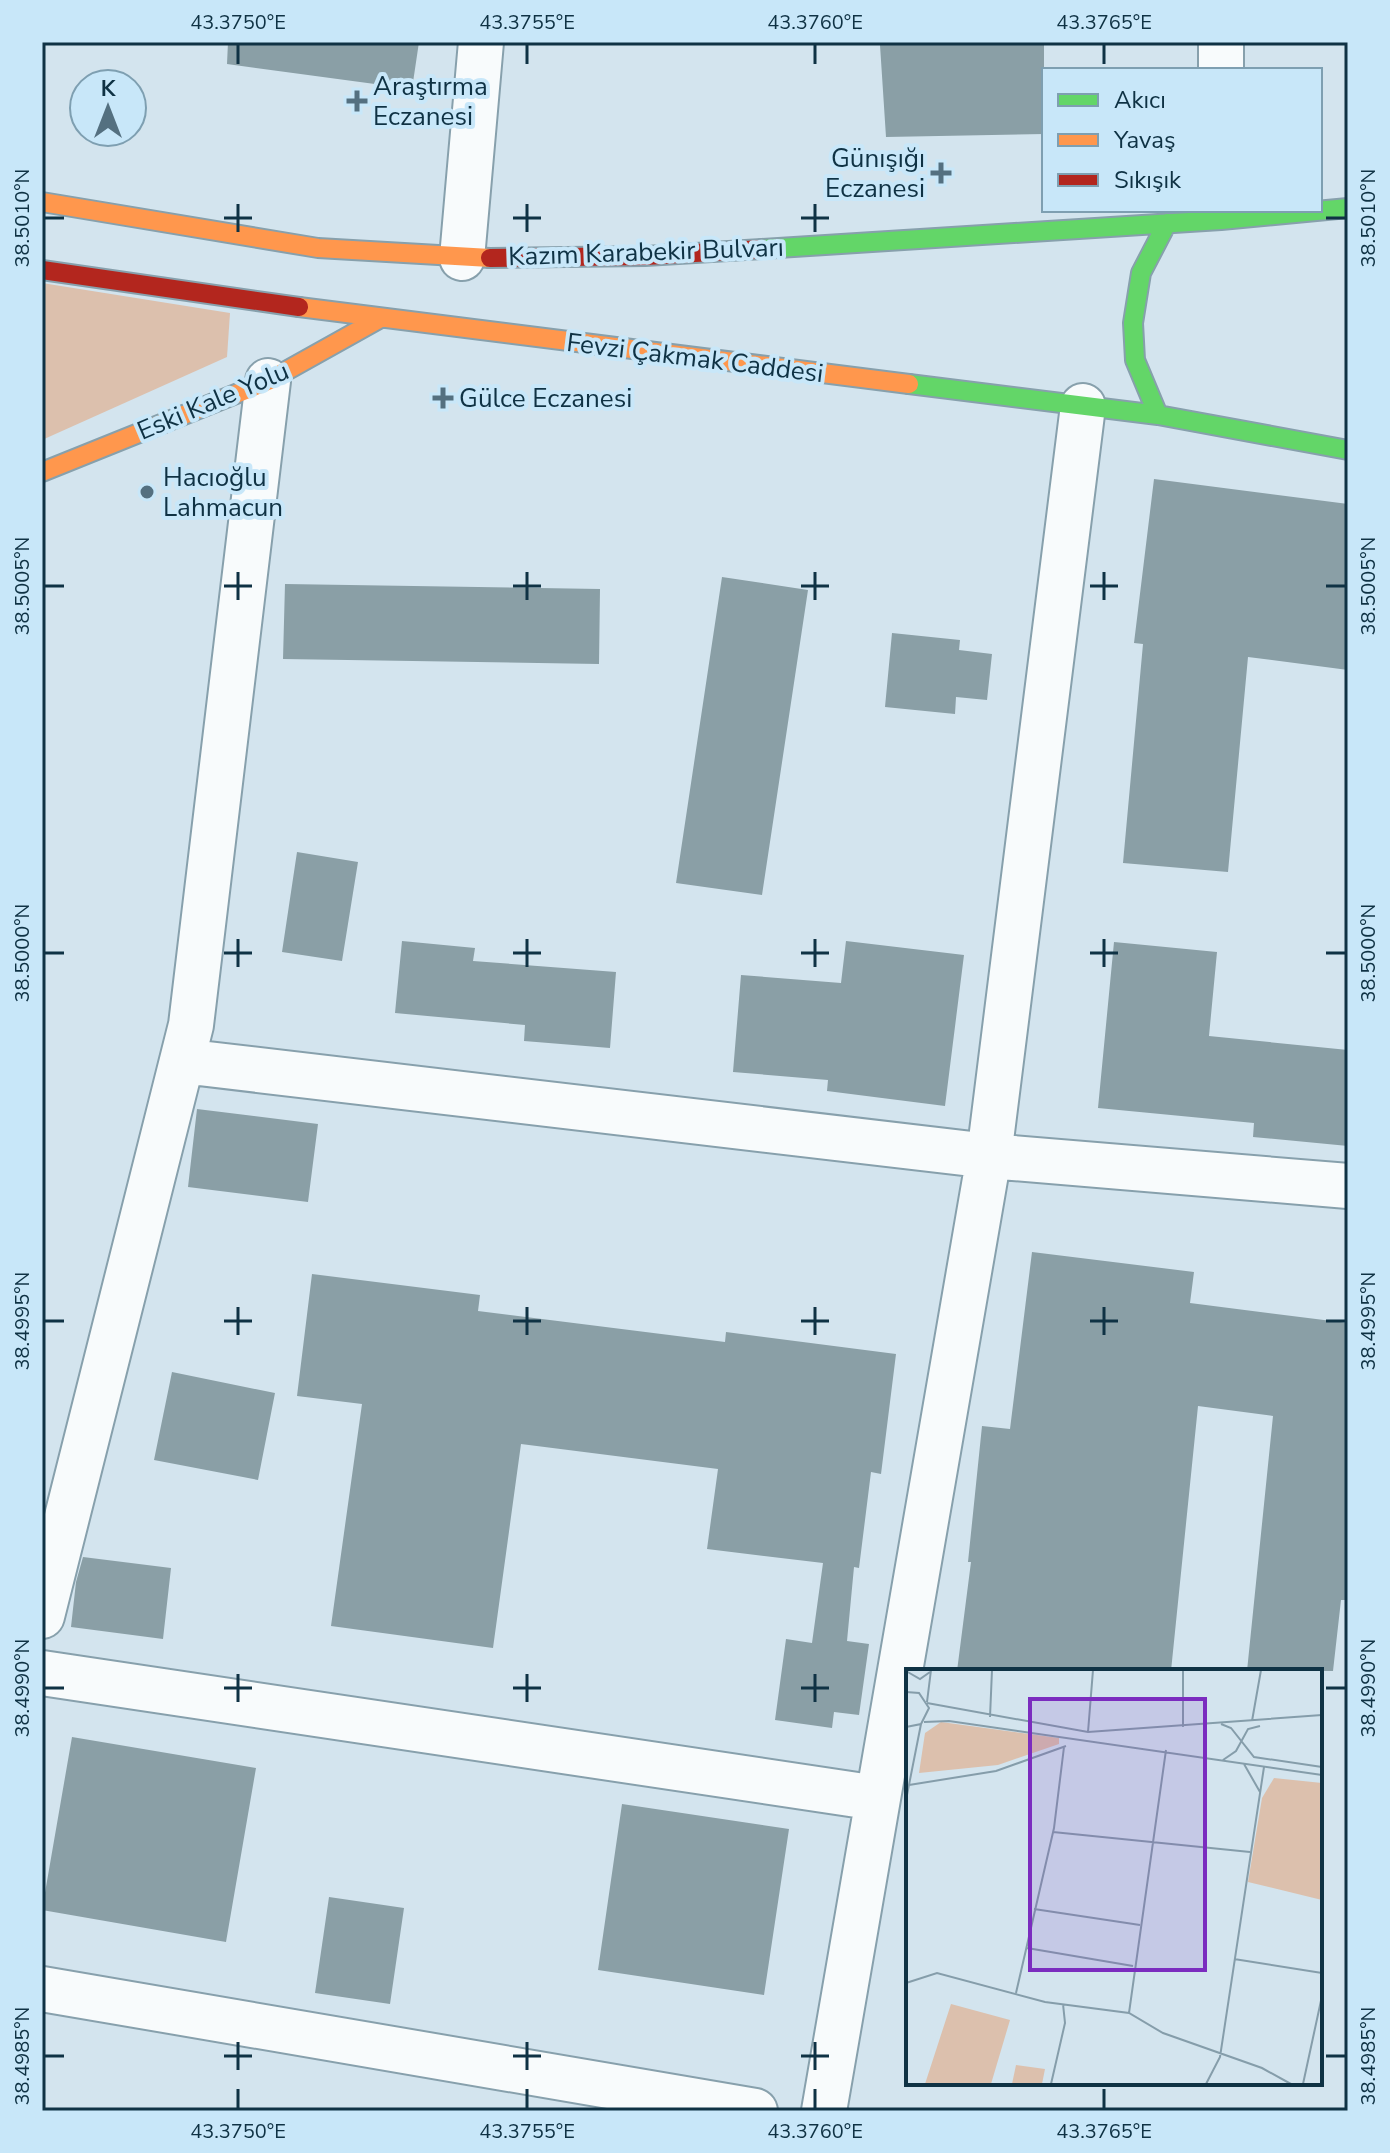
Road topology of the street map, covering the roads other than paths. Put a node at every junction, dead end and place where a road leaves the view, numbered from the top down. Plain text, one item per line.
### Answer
1 (481, 42) edge
2 (1221, 42) edge
3 (1221, 68) edge
4 (42, 202) edge
5 (1348, 208) edge
6 (1322, 209) edge
7 (1275, 212) edge
8 (1221, 215) edge
9 (1167, 223) junction
10 (462, 258) junction
11 (42, 270) edge
12 (379, 319) junction
13 (268, 381) junction
14 (1083, 406) junction
15 (1158, 415) junction
16 (1348, 450) edge
17 (42, 472) edge
18 (182, 1061) junction
19 (989, 1156) junction
20 (1348, 1186) edge
21 (42, 1616) edge
22 (42, 1673) edge
23 (877, 1798) junction
24 (42, 1989) edge
25 (755, 2111) edge
26 (824, 2111) edge

1 - 10 street
2 - 3 street
4 - 10 main road, Kazım Karabekir Bulvarı
5 - 6 main road, Kazım Karabekir Bulvarı
7 - 8 main road, Kazım Karabekir Bulvarı
8 - 9 main road, Kazım Karabekir Bulvarı
9 - 10 main road, Kazım Karabekir Bulvarı
9 - 15 main road
11 - 12 main road, Fevzi Çakmak Caddesi
12 - 13 main road, Eski Kale Yolu
12 - 14 main road, Fevzi Çakmak Caddesi
13 - 17 main road, Eski Kale Yolu
13 - 18 street
14 - 15 main road, Fevzi Çakmak Caddesi
14 - 19 street
15 - 16 main road, Fevzi Çakmak Caddesi
18 - 19 street
18 - 21 street
19 - 20 street
19 - 23 street
22 - 23 street
23 - 26 street
24 - 25 street

